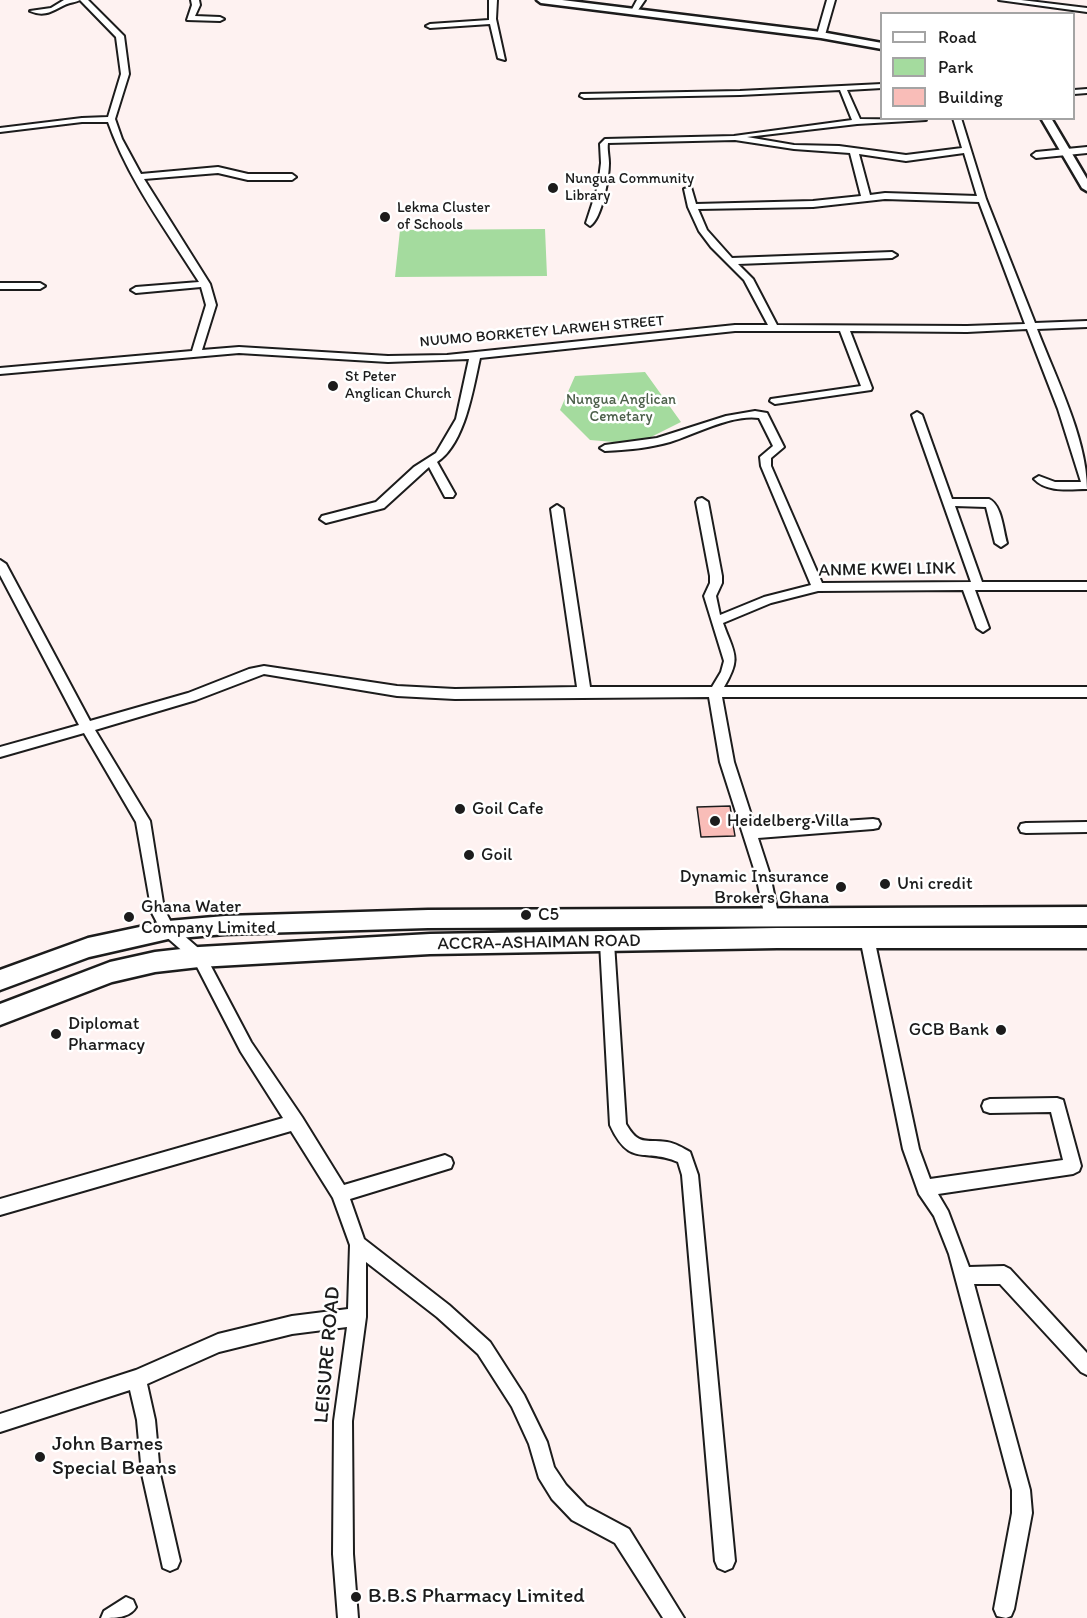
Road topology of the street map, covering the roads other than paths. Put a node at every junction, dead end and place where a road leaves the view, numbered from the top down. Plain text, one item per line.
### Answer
1 (76, 0) edge
2 (84, 0) edge
3 (195, 0) edge
4 (493, 0) edge
5 (540, 0) edge
6 (641, 0) edge
7 (831, 0) edge
8 (1003, 0) edge
9 (1087, 10) edge
10 (33, 11) dead end
11 (633, 11) junction
12 (220, 19) dead end
13 (492, 22) junction
14 (430, 26) dead end
15 (821, 35) junction
16 (880, 46) edge
17 (502, 58) dead end
18 (880, 86) edge
19 (843, 89) junction
20 (584, 96) dead end
21 (111, 119) junction
22 (890, 120) edge
23 (958, 120) edge
24 (1047, 120) edge
25 (857, 122) junction
26 (0, 130) edge
27 (735, 138) junction
28 (968, 150) junction
29 (1087, 150) edge
30 (854, 151) junction
31 (1067, 152) junction
32 (1036, 155) dead end
33 (138, 177) junction
34 (292, 177) dead end
35 (1087, 188) edge
36 (688, 189) dead end
37 (866, 197) junction
38 (982, 199) junction
39 (692, 207) junction
40 (590, 223) dead end
41 (892, 255) dead end
42 (731, 261) junction
43 (205, 284) junction
44 (0, 286) edge
45 (40, 286) dead end
46 (136, 290) dead end
47 (1087, 324) edge
48 (1031, 325) junction
49 (773, 326) junction
50 (844, 329) junction
51 (196, 353) junction
52 (475, 356) junction
53 (0, 371) edge
54 (775, 401) dead end
55 (918, 415) dead end
56 (605, 448) dead end
57 (432, 463) junction
58 (1039, 478) dead end
59 (1087, 484) edge
60 (449, 494) dead end
61 (702, 502) dead end
62 (947, 502) junction
63 (556, 508) dead end
64 (326, 519) dead end
65 (1001, 543) dead end
66 (0, 564) edge
67 (1087, 586) edge
68 (818, 587) junction
69 (973, 587) junction
70 (716, 621) junction
71 (983, 628) dead end
72 (584, 692) junction
73 (1087, 692) edge
74 (716, 693) junction
75 (86, 726) junction
76 (0, 752) edge
77 (873, 824) dead end
78 (1087, 826) edge
79 (1026, 828) dead end
80 (748, 833) junction
81 (1087, 916) edge
82 (772, 918) junction
83 (168, 930) junction
84 (867, 938) junction
85 (1087, 938) edge
86 (607, 943) junction
87 (199, 957) junction
88 (0, 980) edge
89 (0, 1014) edge
90 (990, 1106) dead end
91 (296, 1122) junction
92 (445, 1163) dead end
93 (926, 1188) junction
94 (340, 1194) junction
95 (0, 1207) edge
96 (358, 1245) junction
97 (964, 1276) junction
98 (357, 1317) junction
99 (1087, 1366) edge
100 (137, 1379) junction
101 (0, 1423) edge
102 (170, 1561) dead end
103 (725, 1561) dead end
104 (1004, 1609) dead end
105 (348, 1618) edge
106 (674, 1618) edge

1 - 10 street
2 - 21 street
3 - 12 street
4 - 13 street
5 - 11 street
6 - 11 street
7 - 15 street
8 - 9 street
11 - 15 street
13 - 14 street
13 - 17 street
15 - 16 street
18 - 19 street
19 - 20 street
19 - 25 street
21 - 26 street
21 - 33 street
22 - 25 street
23 - 28 street
24 - 31 street
25 - 27 street
27 - 30 street
27 - 40 street
28 - 30 street
28 - 38 street
29 - 31 street
30 - 37 street
31 - 32 street
31 - 35 street
33 - 34 street
33 - 43 street
36 - 39 street
37 - 38 street
37 - 39 street
38 - 48 street
39 - 42 street
41 - 42 street
42 - 49 street
43 - 46 street
43 - 51 street
44 - 45 street
47 - 48 street, NUUMO BORKETEY LARWEH STREET
48 - 50 street, NUUMO BORKETEY LARWEH STREET
48 - 59 street
49 - 50 street, NUUMO BORKETEY LARWEH STREET
49 - 52 street, NUUMO BORKETEY LARWEH STREET
50 - 54 street
51 - 52 street, NUUMO BORKETEY LARWEH STREET
51 - 53 street, NUUMO BORKETEY LARWEH STREET
52 - 57 street
55 - 62 street
56 - 68 street
57 - 60 street
57 - 64 street
58 - 59 street
61 - 70 street
62 - 65 street
62 - 69 street
63 - 72 street
66 - 75 street
67 - 69 street, ANME KWEI LINK
68 - 69 street, ANME KWEI LINK
68 - 70 street, ANME KWEI LINK
69 - 71 street
70 - 74 street
72 - 74 street
72 - 75 street
73 - 74 street
74 - 80 street
75 - 76 street
75 - 83 street
77 - 80 street
78 - 79 street
80 - 82 street
81 - 82 main road, ACCRA-ASHAIMAN ROAD
82 - 83 main road, ACCRA-ASHAIMAN ROAD
83 - 87 street
83 - 88 main road, ACCRA-ASHAIMAN ROAD
84 - 85 main road, ACCRA-ASHAIMAN ROAD
84 - 86 main road, ACCRA-ASHAIMAN ROAD
84 - 93 street
86 - 87 main road, ACCRA-ASHAIMAN ROAD
86 - 103 street
87 - 89 main road, ACCRA-ASHAIMAN ROAD
87 - 91 street, LEISURE ROAD
90 - 93 street
91 - 94 street, LEISURE ROAD
91 - 95 street
92 - 94 street
93 - 97 street
94 - 96 street, LEISURE ROAD
96 - 98 street, LEISURE ROAD
96 - 106 street
97 - 99 street
97 - 104 street
98 - 100 street
98 - 105 street, LEISURE ROAD
100 - 101 street
100 - 102 street

